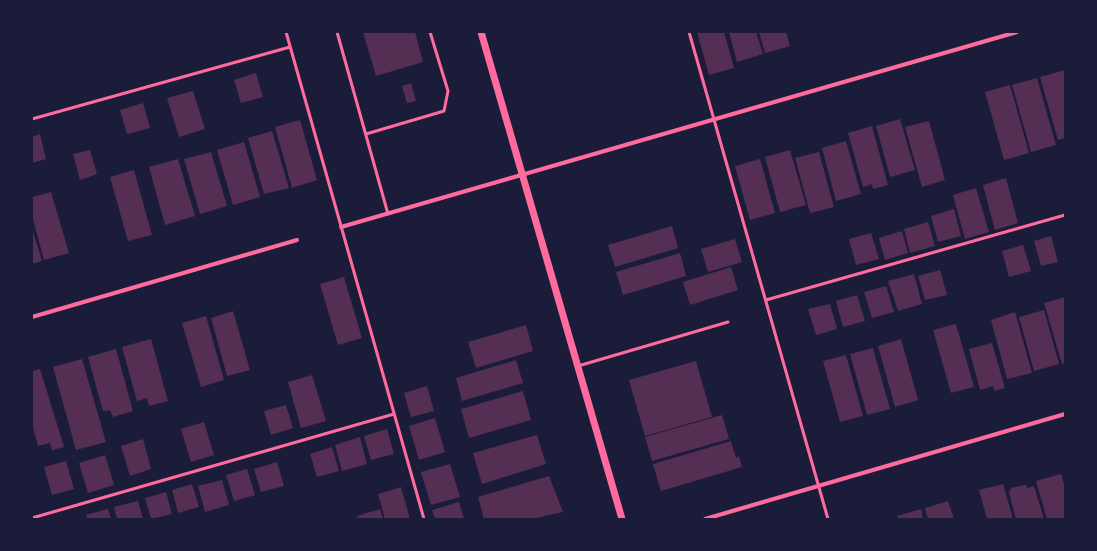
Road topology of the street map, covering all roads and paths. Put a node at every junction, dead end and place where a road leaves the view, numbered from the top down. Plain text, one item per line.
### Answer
1 (286, 32) edge
2 (337, 32) edge
3 (430, 32) edge
4 (481, 32) edge
5 (690, 32) edge
6 (1017, 32) edge
7 (290, 47) junction
8 (32, 119) edge
9 (714, 120) junction
10 (366, 134) junction
11 (522, 175) junction
12 (388, 214) junction
13 (1065, 215) edge
14 (341, 227) junction
15 (297, 240) dead end
16 (766, 300) junction
17 (32, 317) edge
18 (728, 322) dead end
19 (578, 366) junction
20 (394, 414) junction
21 (1065, 414) edge
22 (818, 486) junction
23 (32, 518) edge
24 (424, 519) edge
25 (622, 519) edge
26 (705, 519) edge
27 (828, 519) edge

1 - 7 lane
2 - 10 lane
3 - 10 lane
4 - 11 street
5 - 9 lane
6 - 9 street
7 - 8 lane
7 - 14 lane
9 - 11 street
9 - 16 lane
10 - 12 lane
11 - 12 street
11 - 19 street
12 - 14 street
13 - 16 lane
14 - 20 lane
15 - 17 street
16 - 22 lane
18 - 19 lane
19 - 25 street
20 - 23 lane
20 - 24 lane
21 - 22 street
22 - 26 street
22 - 27 lane

